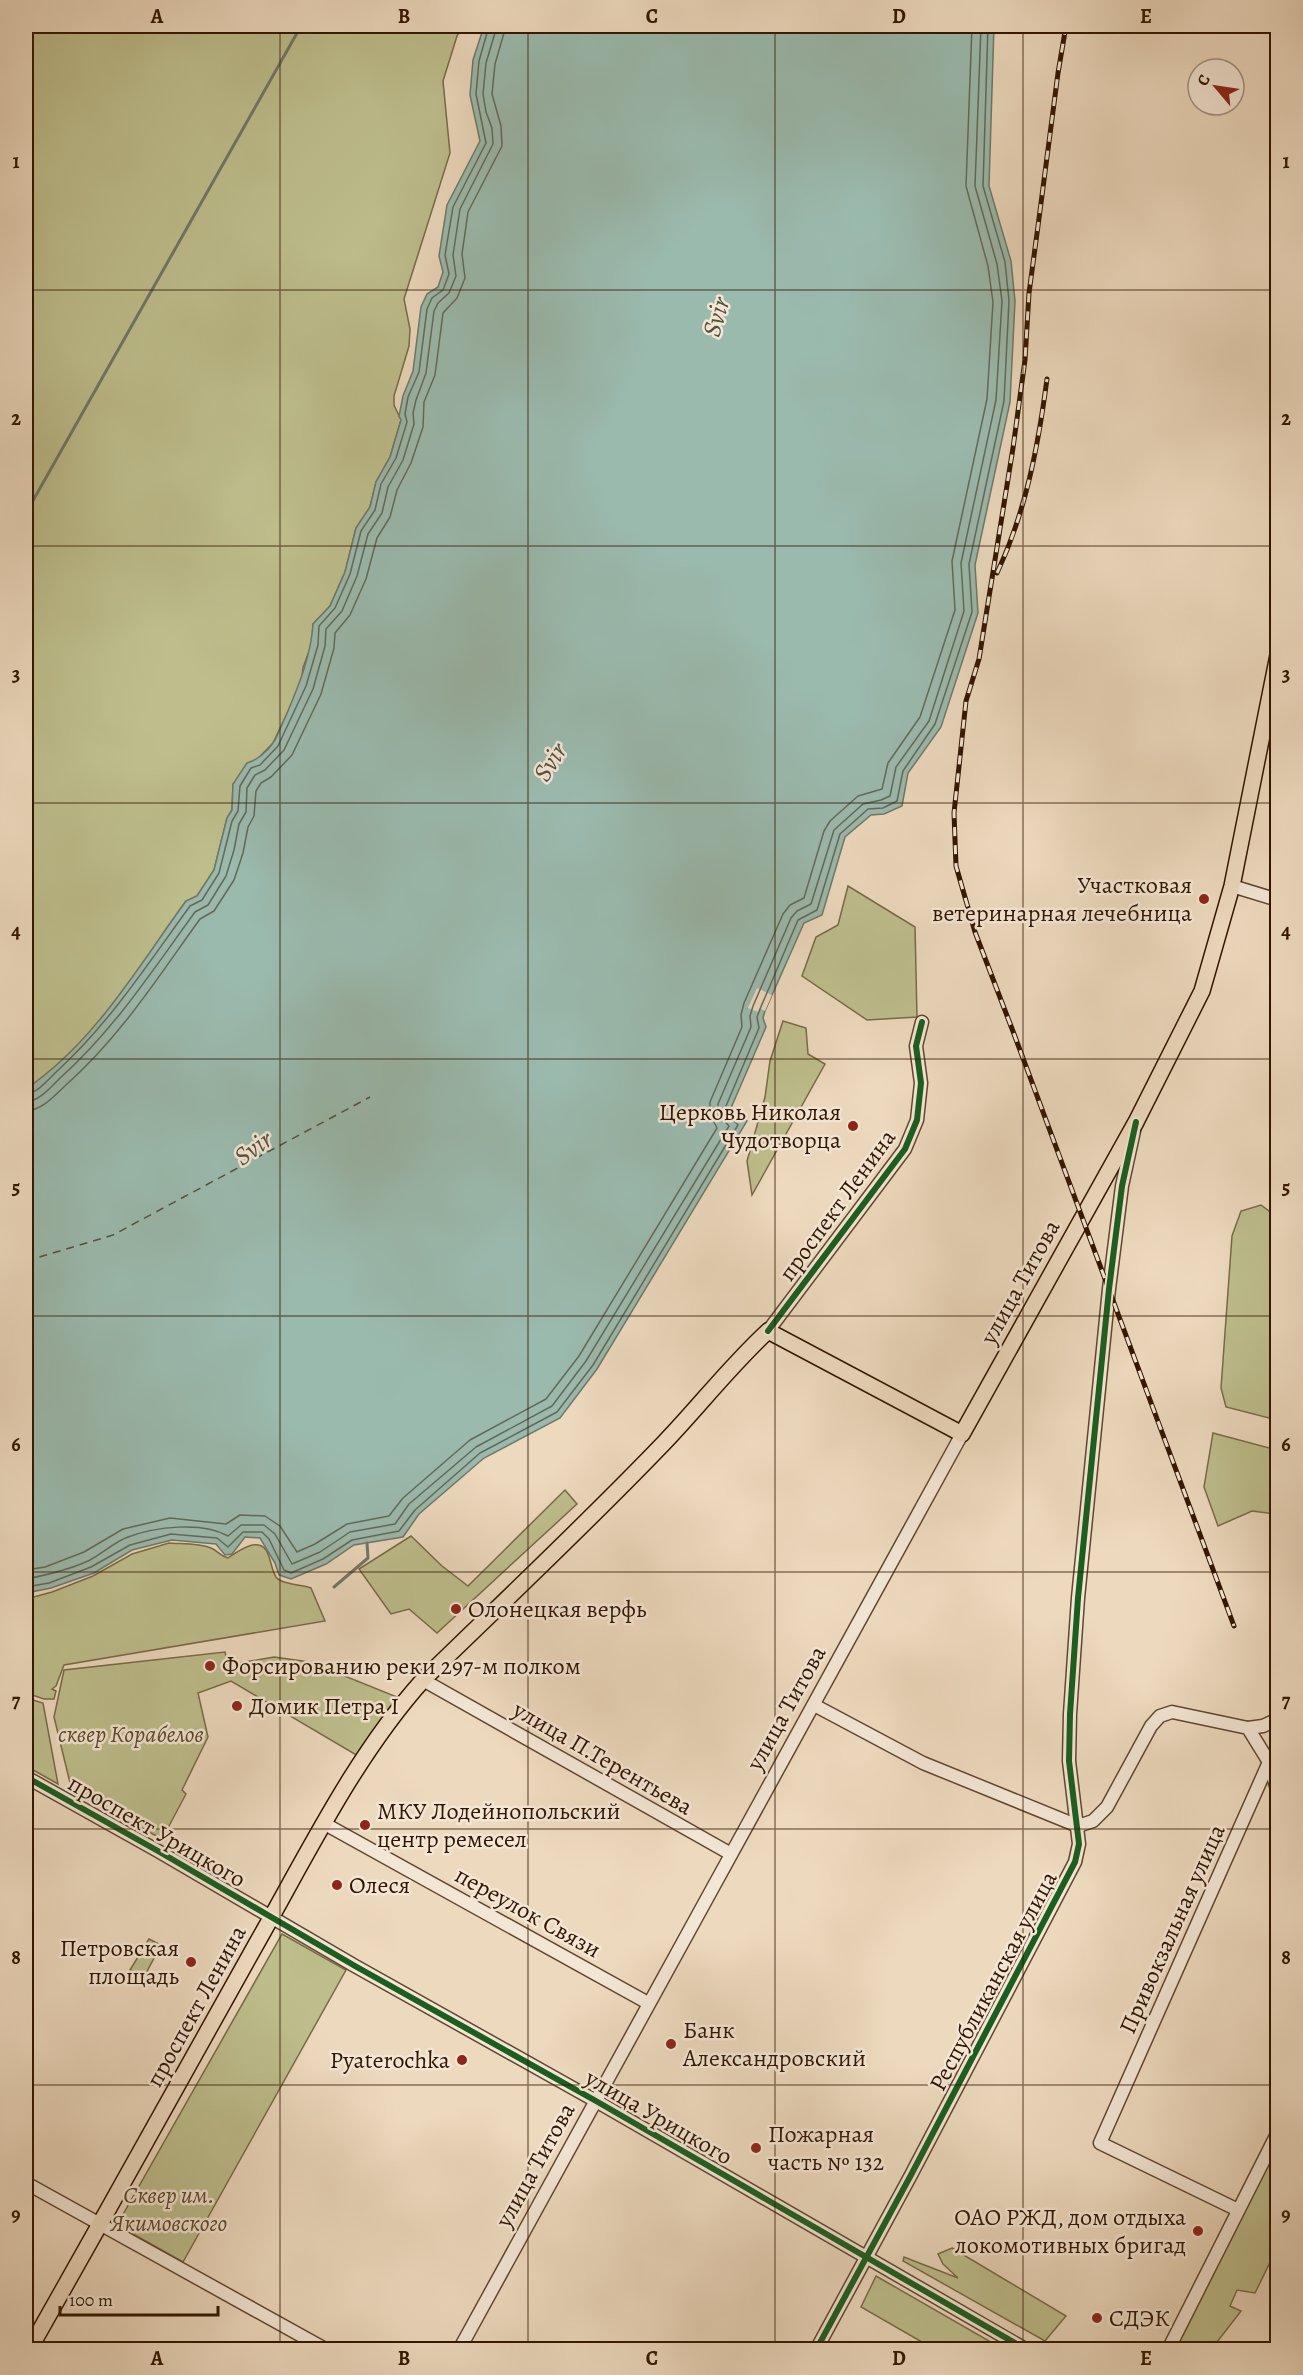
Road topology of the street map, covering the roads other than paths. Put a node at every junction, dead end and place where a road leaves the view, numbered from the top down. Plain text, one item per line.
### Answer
1 (1278, 655) edge
2 (1232, 886) junction
3 (1278, 900) edge
4 (922, 1022) dead end
5 (1136, 1122) junction
6 (768, 1330) junction
7 (962, 1434) junction
8 (423, 1680) junction
9 (814, 1705) junction
10 (1278, 1719) edge
11 (1248, 1728) junction
12 (1269, 1762) junction
13 (26, 1777) edge
14 (1278, 1793) edge
15 (325, 1824) junction
16 (1078, 1826) junction
17 (731, 1854) junction
18 (271, 1917) junction
19 (648, 2003) junction
20 (596, 2101) junction
21 (1278, 2132) edge
22 (26, 2183) edge
23 (1238, 2210) junction
24 (100, 2224) junction
25 (866, 2258) junction
26 (29, 2349) edge
27 (327, 2349) edge
28 (459, 2349) edge
29 (816, 2349) edge
30 (1027, 2349) edge
31 (1168, 2349) edge

1 - 2 main road, улица Титова
2 - 3 street
2 - 5 main road, улица Титова
4 - 6 street, проспект Ленина
5 - 7 main road, улица Титова
5 - 16 street, Республиканская улица
6 - 7 main road
6 - 8 main road, проспект Ленина
7 - 9 street, улица Титова
8 - 15 main road, проспект Ленина
8 - 17 street, улица П.Терентьева
9 - 16 street
9 - 17 street, улица Титова
10 - 11 street
11 - 12 street
11 - 16 street
12 - 14 street
12 - 23 street, Привокзальная улица
13 - 18 street, проспект Урицкого
15 - 18 main road, проспект Ленина
15 - 19 street, переулок Связи
16 - 25 street, Республиканская улица
17 - 19 street, улица Титова
18 - 20 street, улица Урицкого
18 - 24 main road, проспект Ленина
19 - 20 street, улица Титова
20 - 25 street, улица Урицкого
20 - 28 street, улица Титова
21 - 23 street
22 - 24 street
23 - 31 street
24 - 26 main road, проспект Ленина
24 - 27 street
25 - 29 street, Республиканская улица
25 - 30 street, улица Урицкого

